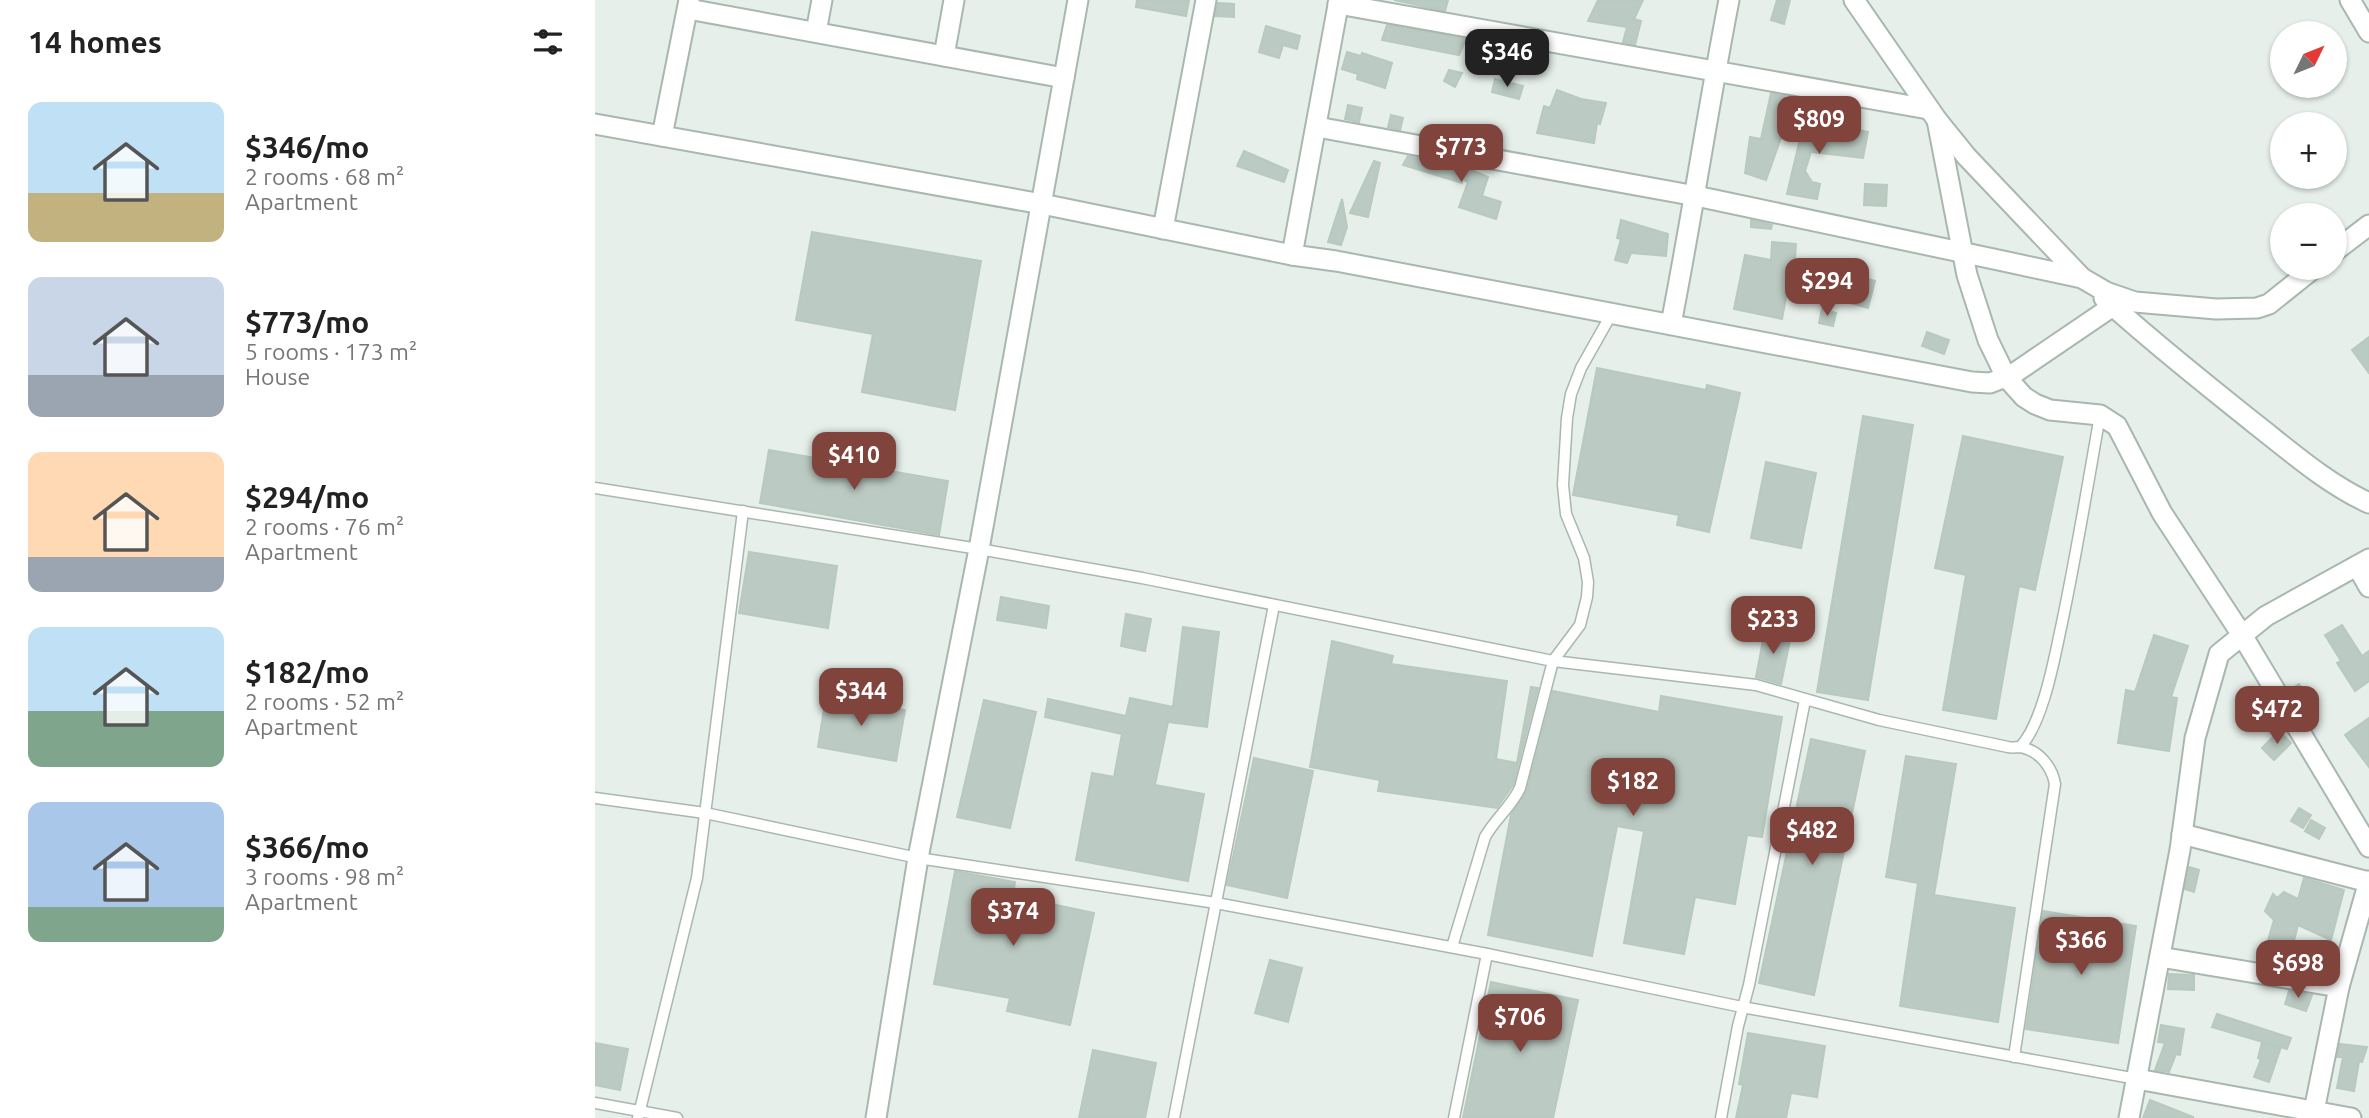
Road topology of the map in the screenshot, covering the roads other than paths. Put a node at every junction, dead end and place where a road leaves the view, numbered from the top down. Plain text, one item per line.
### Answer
1 (823, 0) edge
2 (954, 0) edge
3 (1078, 0) edge
4 (1206, 0) edge
5 (1729, 0) edge
6 (1854, 0) edge
7 (2350, 0) edge
8 (1339, 2) edge
9 (689, 4) edge
10 (816, 32) junction
11 (2369, 32) edge
12 (944, 56) junction
13 (1715, 71) junction
14 (1064, 78) junction
15 (1932, 115) junction
16 (595, 124) edge
17 (1317, 127) junction
18 (663, 136) junction
19 (1696, 196) junction
20 (1042, 204) junction
21 (2369, 225) edge
22 (1163, 229) junction
23 (2347, 242) edge
24 (1962, 253) junction
25 (1292, 255) junction
26 (2082, 278) junction
27 (2299, 280) edge
28 (2113, 306) junction
29 (1612, 313) junction
30 (1671, 324) junction
31 (2006, 377) junction
32 (2100, 415) junction
33 (595, 488) edge
34 (2369, 503) edge
35 (743, 511) junction
36 (979, 549) junction
37 (2363, 562) edge
38 (2369, 587) edge
39 (1274, 605) junction
40 (2242, 635) junction
41 (1553, 662) junction
42 (1805, 700) junction
43 (2019, 747) junction
44 (595, 798) edge
45 (705, 813) junction
46 (2182, 834) junction
47 (2369, 847) edge
48 (918, 859) junction
49 (2369, 881) edge
50 (1216, 903) junction
51 (1453, 947) junction
52 (1487, 954) junction
53 (2160, 957) junction
54 (2339, 987) junction
55 (1742, 1007) junction
56 (2014, 1057) junction
57 (2137, 1079) junction
58 (595, 1103) edge
59 (2314, 1111) junction
60 (638, 1114) edge
61 (677, 1118) edge
62 (876, 1118) edge
63 (1174, 1118) edge
64 (1454, 1118) edge
65 (1721, 1118) edge
66 (2129, 1118) edge
67 (2351, 1118) edge

1 - 10 street
2 - 12 street
3 - 14 street
4 - 22 street
5 - 13 street
6 - 15 street
7 - 11 street
8 - 13 street
8 - 17 street
9 - 10 street
9 - 18 street
10 - 12 street
12 - 14 street
13 - 15 street
13 - 19 street
14 - 20 street
15 - 24 street
15 - 26 street
16 - 18 street
17 - 19 street
17 - 25 street
18 - 20 street
19 - 24 street
19 - 30 street
20 - 22 street
20 - 36 street
21 - 23 street
22 - 25 street
24 - 26 street
24 - 31 street
25 - 29 street
26 - 27 street
26 - 28 street
28 - 31 street
28 - 34 street
29 - 30 street
29 - 41 lane
30 - 31 street
31 - 32 street
32 - 40 street
32 - 43 lane
33 - 35 lane
35 - 36 lane
35 - 45 lane
36 - 39 lane
36 - 48 street
37 - 38 street
37 - 40 street
39 - 41 lane
39 - 50 lane
40 - 46 street
40 - 47 street
41 - 42 lane
41 - 51 lane
42 - 43 lane
42 - 55 lane
43 - 56 lane
44 - 45 lane
45 - 48 lane
45 - 60 lane
46 - 49 street
46 - 53 street
48 - 50 lane
48 - 62 street
49 - 54 street
50 - 51 lane
50 - 63 lane
51 - 52 lane
52 - 55 lane
52 - 64 lane
53 - 54 street
53 - 57 street
54 - 59 street
55 - 56 lane
55 - 65 lane
56 - 57 lane
57 - 59 street
57 - 66 street
58 - 60 lane
59 - 67 street
60 - 61 lane

